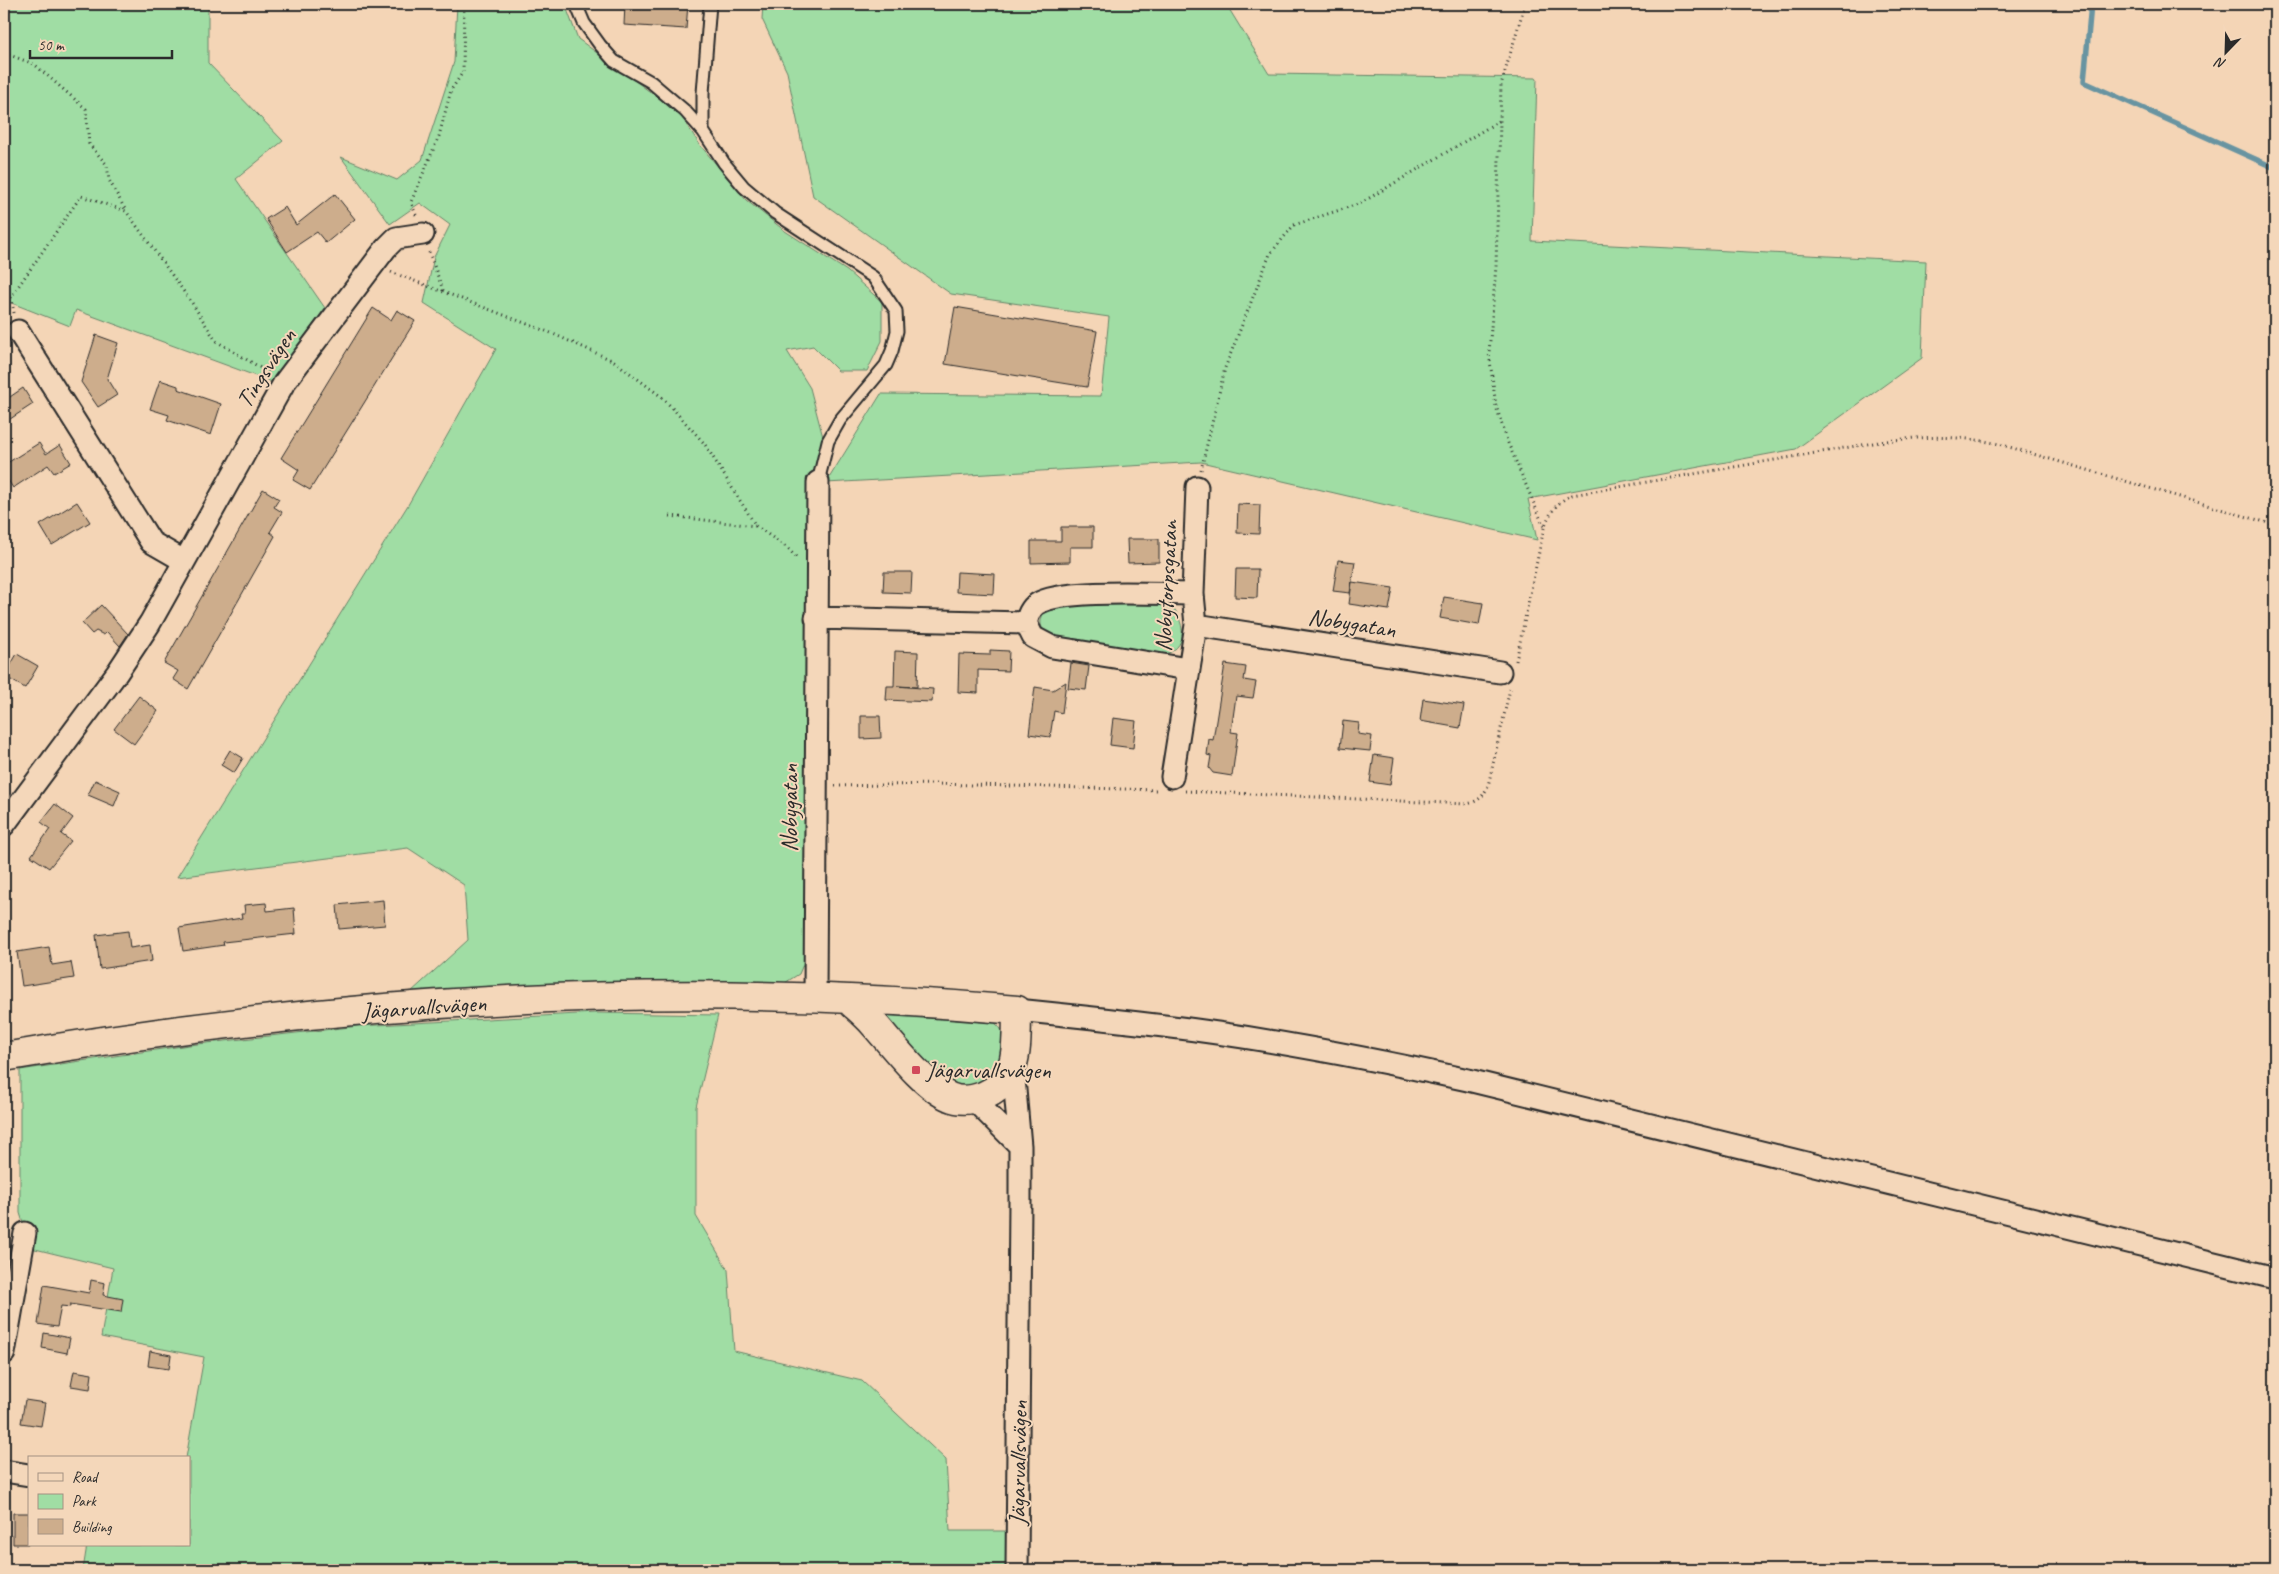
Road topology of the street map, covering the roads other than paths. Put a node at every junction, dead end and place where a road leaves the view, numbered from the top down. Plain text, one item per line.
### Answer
1 (576, 4) edge
2 (710, 4) edge
3 (703, 131) junction
4 (423, 234) road end
5 (18, 331) road end
6 (818, 482) joint
7 (1197, 486) road end
8 (184, 561) junction
9 (1193, 594) junction
10 (816, 618) junction
11 (1026, 623) junction
12 (1196, 625) junction
13 (1188, 669) junction
14 (1509, 673) road end
15 (1170, 786) road end
16 (4, 825) edge
17 (815, 997) junction
18 (848, 999) junction
19 (1017, 1010) junction
20 (4, 1057) edge
21 (1013, 1067) junction
22 (974, 1100) junction
23 (1020, 1146) junction
24 (25, 1233) dead end
25 (2275, 1278) edge
26 (4, 1353) edge
27 (4, 1471) edge
28 (28, 1475) edge
29 (1017, 1570) edge

1 - 3 lane
2 - 3 lane
3 - 6 lane
4 - 8 street, Tingsvägen
5 - 8 street
6 - 10 street, Nobygatan
7 - 9 street, Nobytorpsgatan
8 - 16 street, Tingsvägen
9 - 11 street
9 - 12 street, Nobytorpsgatan
10 - 11 street
10 - 17 street, Nobygatan
11 - 13 street
12 - 13 street, Nobytorpsgatan
12 - 14 street, Nobygatan
13 - 15 street, Nobytorpsgatan
17 - 18 street, Jägarvallsvägen
17 - 20 street, Jägarvallsvägen
18 - 19 street, Jägarvallsvägen
18 - 22 street
19 - 21 street, Jägarvallsvägen
19 - 25 street
21 - 22 street
21 - 23 street, Jägarvallsvägen
22 - 23 street
23 - 29 street, Jägarvallsvägen
24 - 26 street
27 - 28 street

